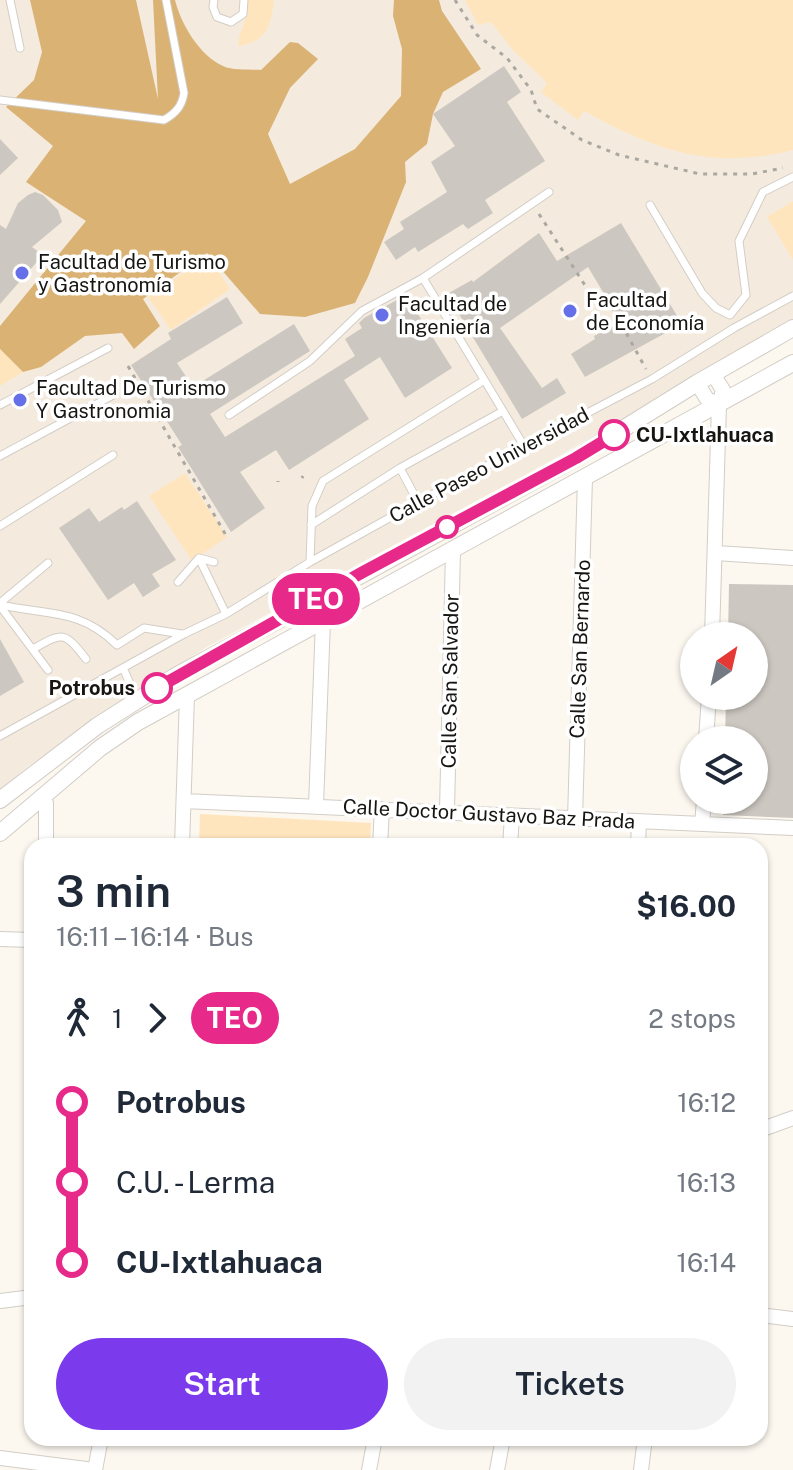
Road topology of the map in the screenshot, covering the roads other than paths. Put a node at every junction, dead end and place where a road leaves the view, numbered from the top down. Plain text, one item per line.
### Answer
1 (10, 0) edge
2 (166, 0) edge
3 (244, 0) edge
4 (213, 1) edge
5 (20, 48) dead end
6 (0, 100) edge
7 (793, 177) edge
8 (549, 192) dead end
9 (650, 205) dead end
10 (423, 278) junction
11 (793, 296) edge
12 (730, 315) junction
13 (734, 328) junction
14 (793, 328) edge
15 (108, 348) dead end
16 (793, 363) edge
17 (713, 374) junction
18 (483, 381) junction
19 (697, 383) junction
20 (115, 394) dead end
21 (0, 405) edge
22 (719, 405) junction
23 (503, 411) junction
24 (229, 415) dead end
25 (524, 446) junction
26 (113, 455) dead end
27 (0, 456) edge
28 (400, 468) junction
29 (585, 478) junction
30 (418, 502) junction
31 (311, 525) junction
32 (0, 526) edge
33 (453, 550) junction
34 (716, 553) junction
35 (199, 558) junction
36 (793, 558) edge
37 (214, 562) dead end
38 (310, 562) junction
39 (48, 563) dead end
40 (178, 582) dead end
41 (0, 605) edge
42 (226, 614) junction
43 (323, 621) junction
44 (713, 622) edge
45 (184, 634) junction
46 (33, 649) junction
47 (86, 659) dead end
48 (123, 668) junction
49 (48, 670) dead end
50 (187, 695) junction
51 (138, 700) junction
52 (0, 736) edge
53 (0, 800) edge
54 (184, 801) junction
55 (46, 803) dead end
56 (316, 805) junction
57 (382, 809) junction
58 (447, 811) junction
59 (703, 814) edge
60 (512, 817) junction
61 (575, 819) junction
62 (639, 822) junction
63 (702, 824) junction
64 (793, 828) edge
65 (0, 833) edge
66 (46, 838) edge
67 (182, 838) edge
68 (380, 838) edge
69 (511, 838) edge
70 (638, 838) edge
71 (0, 939) edge
72 (24, 940) edge
73 (793, 1118) edge
74 (768, 1127) edge
75 (24, 1298) edge
76 (0, 1301) edge
77 (768, 1316) edge
78 (793, 1319) edge
79 (100, 1446) edge
80 (374, 1446) edge
81 (502, 1446) edge
82 (644, 1446) edge
83 (0, 1458) edge
84 (95, 1470) edge
85 (369, 1470) edge
86 (497, 1470) edge
87 (641, 1470) edge

1 - 5 lane
2 - 6 lane
3 - 4 lane
7 - 12 lane
8 - 10 lane
9 - 12 lane
10 - 18 lane
10 - 24 lane
11 - 13 lane, Calle Paseo Universidad
12 - 13 lane
13 - 25 lane, Calle Paseo Universidad
14 - 17 street, Calle Paseo Universidad
15 - 21 lane
16 - 22 street
17 - 19 street, Calle Paseo Universidad
17 - 22 street
18 - 23 lane
18 - 31 lane
19 - 22 street
19 - 51 street, Calle Paseo Universidad
20 - 27 lane
22 - 29 street
22 - 34 street
23 - 25 lane
23 - 28 lane
25 - 30 lane, Calle Paseo Universidad
26 - 32 lane
28 - 30 lane
28 - 31 lane
29 - 33 street
29 - 61 street, Calle San Bernardo
30 - 38 lane, Calle Paseo Universidad
31 - 38 lane
33 - 43 street
33 - 58 street, Calle San Salvador
34 - 36 street
34 - 44 street
35 - 37 lane
35 - 40 lane
35 - 42 lane
38 - 42 lane, Calle Paseo Universidad
39 - 41 lane
41 - 45 lane
41 - 46 lane
42 - 45 lane, Calle Paseo Universidad
43 - 50 street
43 - 56 street
45 - 48 lane, Calle Paseo Universidad
46 - 47 lane
46 - 49 lane
48 - 51 lane
48 - 52 lane, Calle Paseo Universidad
50 - 54 street
50 - 65 street
51 - 53 street, Calle Paseo Universidad
54 - 56 street, Calle Doctor Gustavo Baz Prada
54 - 67 street
55 - 66 street
56 - 57 street, Calle Doctor Gustavo Baz Prada
57 - 58 street, Calle Doctor Gustavo Baz Prada
57 - 68 street
58 - 60 street, Calle Doctor Gustavo Baz Prada
59 - 63 street
60 - 61 street, Calle Doctor Gustavo Baz Prada
60 - 69 street
61 - 62 street, Calle Doctor Gustavo Baz Prada
62 - 63 street, Calle Doctor Gustavo Baz Prada
62 - 70 street
63 - 64 street, Calle Doctor Gustavo Baz Prada
71 - 72 street
73 - 74 street
75 - 76 street
77 - 78 street
79 - 84 street
80 - 85 street
81 - 86 street
82 - 87 street
83 - 84 street

